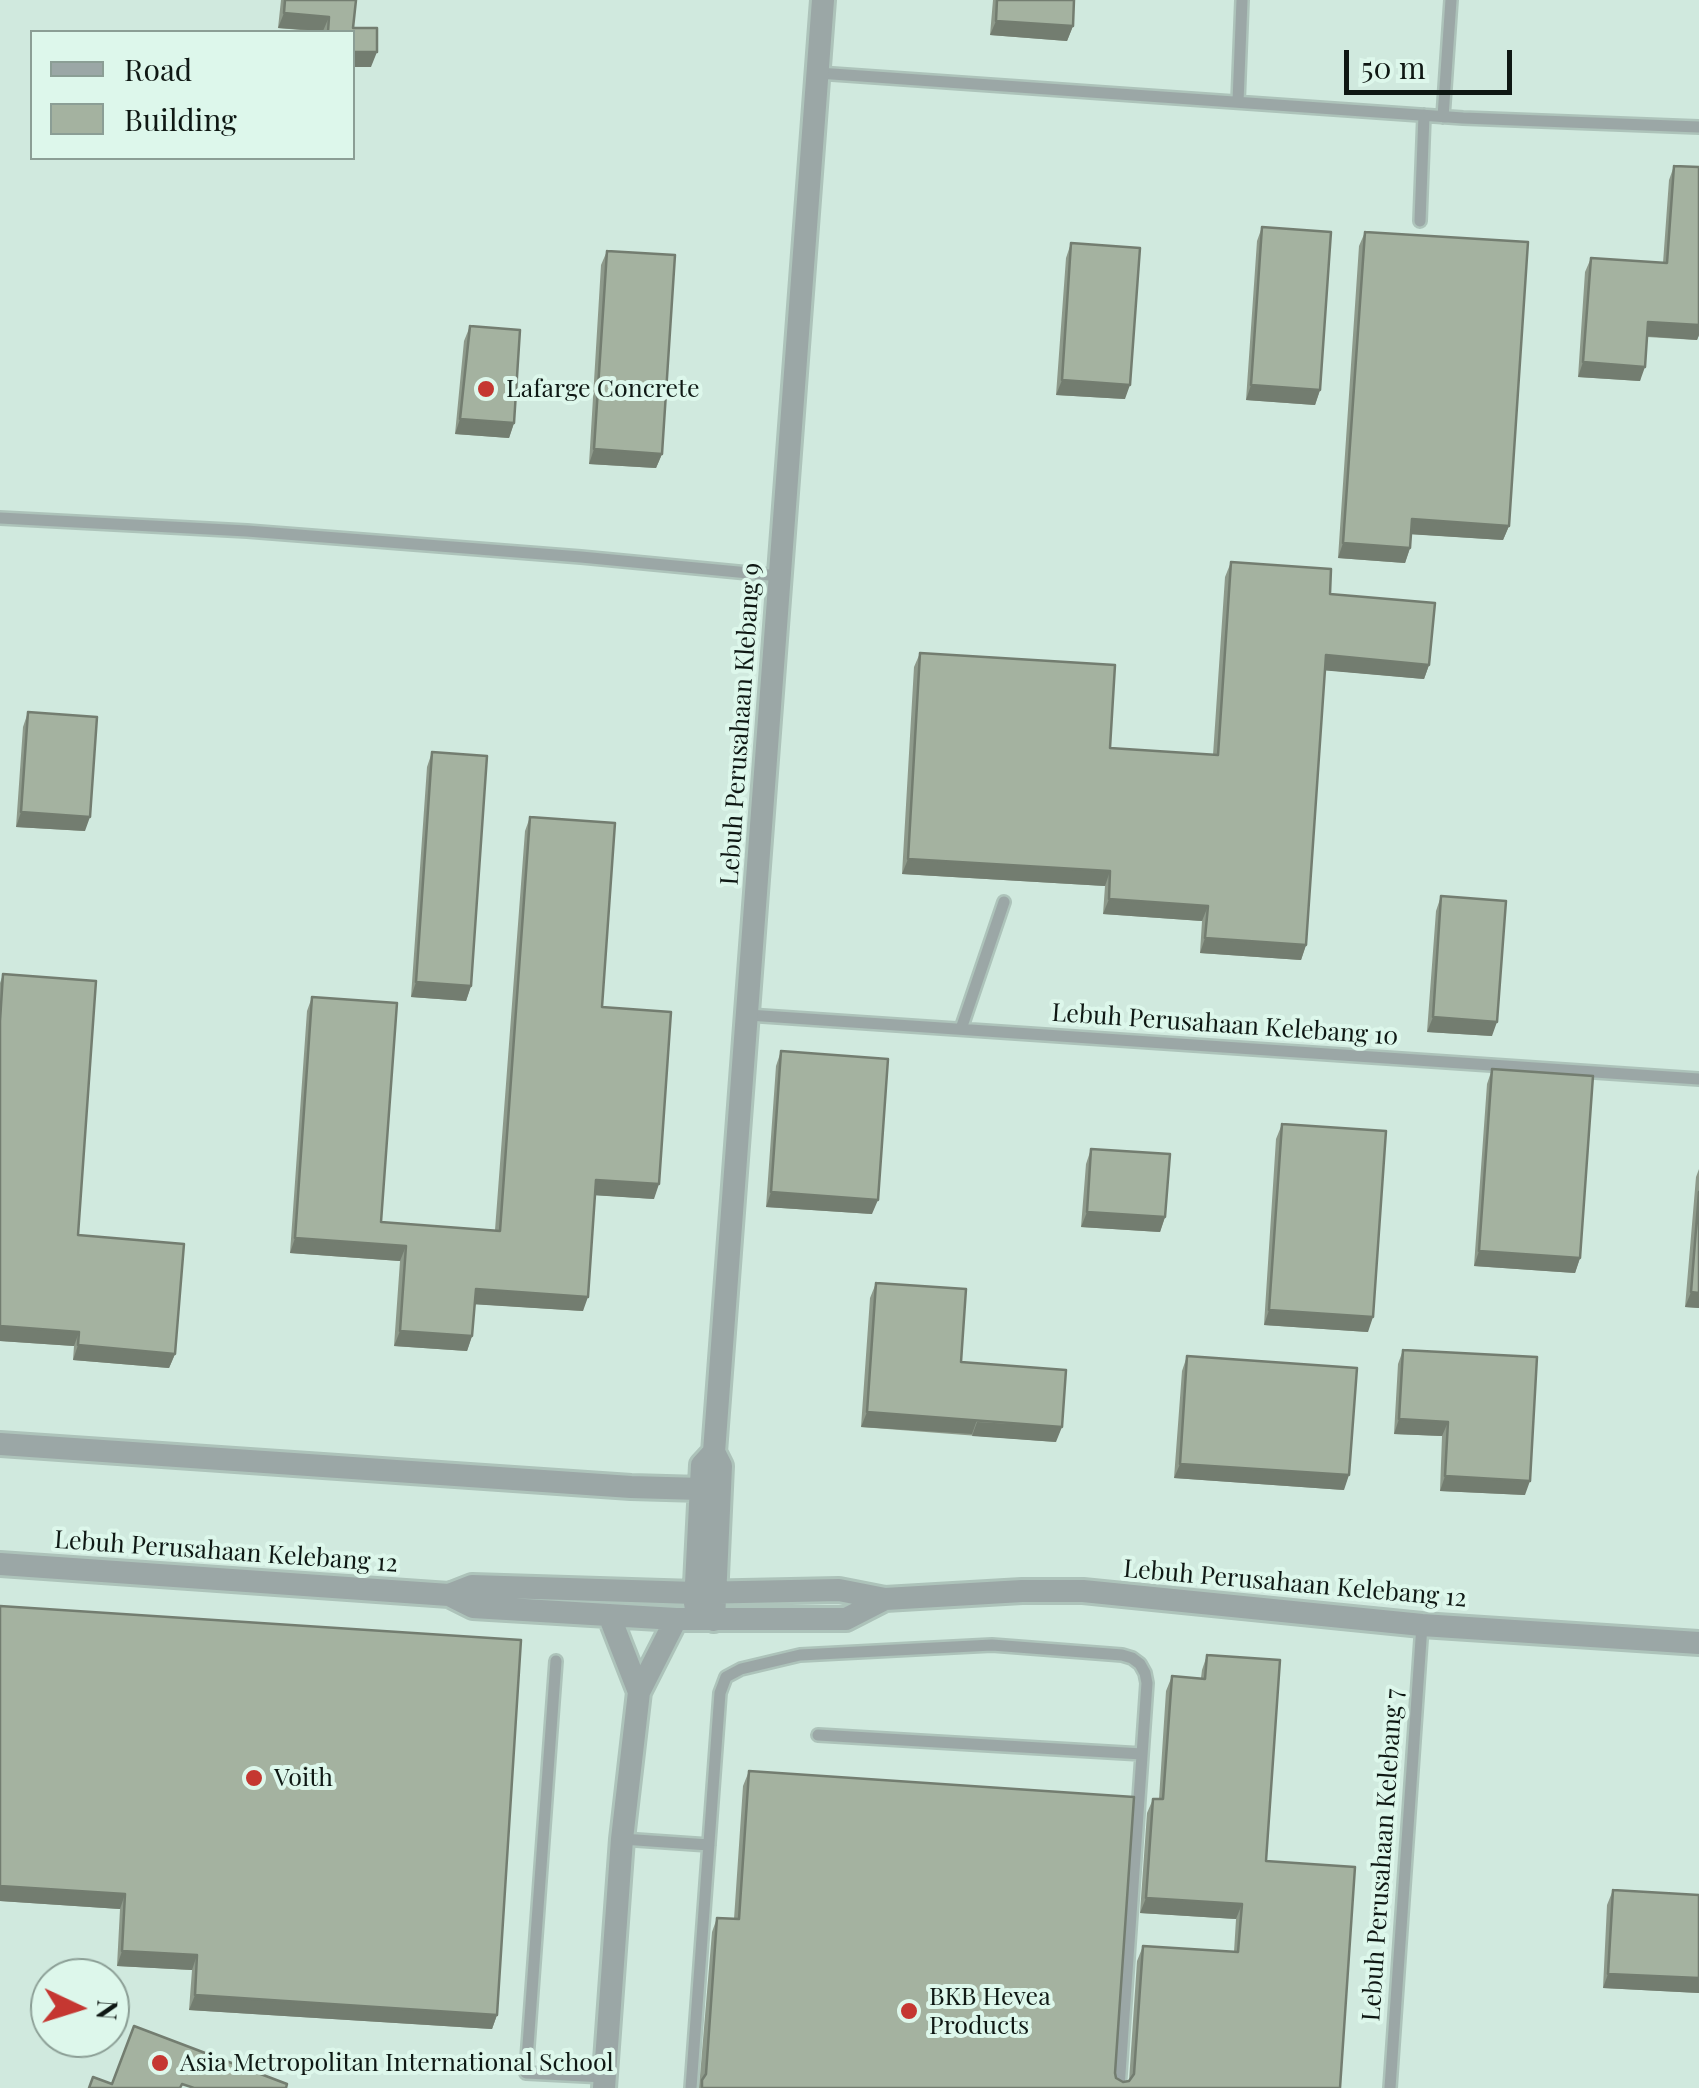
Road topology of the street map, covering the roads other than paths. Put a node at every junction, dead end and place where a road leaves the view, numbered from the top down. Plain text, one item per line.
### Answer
1 (823, 0) edge
2 (1242, 0) edge
3 (1451, 0) edge
4 (818, 73) junction
5 (1238, 102) junction
6 (1424, 116) junction
7 (1443, 117) junction
8 (1699, 128) edge
9 (1420, 221) dead end
10 (0, 518) edge
11 (780, 576) junction
12 (1004, 902) dead end
13 (748, 1015) junction
14 (961, 1029) junction
15 (1699, 1079) edge
16 (0, 1444) edge
17 (714, 1452) junction
18 (701, 1489) junction
19 (0, 1564) edge
20 (706, 1592) junction
21 (449, 1595) junction
22 (885, 1599) junction
23 (609, 1616) junction
24 (694, 1620) junction
25 (1422, 1625) junction
26 (1699, 1643) edge
27 (556, 1661) dead end
28 (639, 1692) junction
29 (818, 1735) dead end
30 (1142, 1754) junction
31 (622, 1839) junction
32 (709, 1845) junction
33 (604, 2083) edge
34 (691, 2088) edge
35 (1119, 2088) edge
36 (1390, 2088) edge

1 - 4 street, Lebuh Perusahaan Klebang 9
2 - 5 lane
3 - 7 lane
4 - 5 lane
4 - 11 street, Lebuh Perusahaan Klebang 9
5 - 6 lane
6 - 7 lane
6 - 9 lane
7 - 8 lane
10 - 11 lane
11 - 13 street, Lebuh Perusahaan Klebang 9
12 - 14 lane
13 - 14 lane, Lebuh Perusahaan Kelebang 10
13 - 17 street, Lebuh Perusahaan Klebang 9
14 - 15 lane, Lebuh Perusahaan Kelebang 10
16 - 18 street
17 - 18 street, Lebuh Perusahaan Klebang 9
17 - 20 street, Lebuh Perusahaan Klebang 9
18 - 20 street, Lebuh Perusahaan Klebang 9
19 - 21 street, Lebuh Perusahaan Kelebang 12
20 - 21 street, Lebuh Perusahaan Kelebang 12
20 - 22 street, Lebuh Perusahaan Kelebang 12
20 - 24 street, Lebuh Perusahaan Klebang 9
21 - 23 street, Lebuh Perusahaan Kelebang 12
22 - 24 street, Lebuh Perusahaan Kelebang 12
22 - 25 street, Lebuh Perusahaan Kelebang 12
23 - 24 street, Lebuh Perusahaan Kelebang 12
23 - 28 street
24 - 28 street
25 - 26 street, Lebuh Perusahaan Kelebang 12
25 - 36 lane, Lebuh Perusahaan Kelebang 7
27 - 33 lane
28 - 31 street
29 - 30 lane
30 - 32 lane
30 - 35 lane
31 - 32 lane
31 - 33 street
32 - 34 lane

